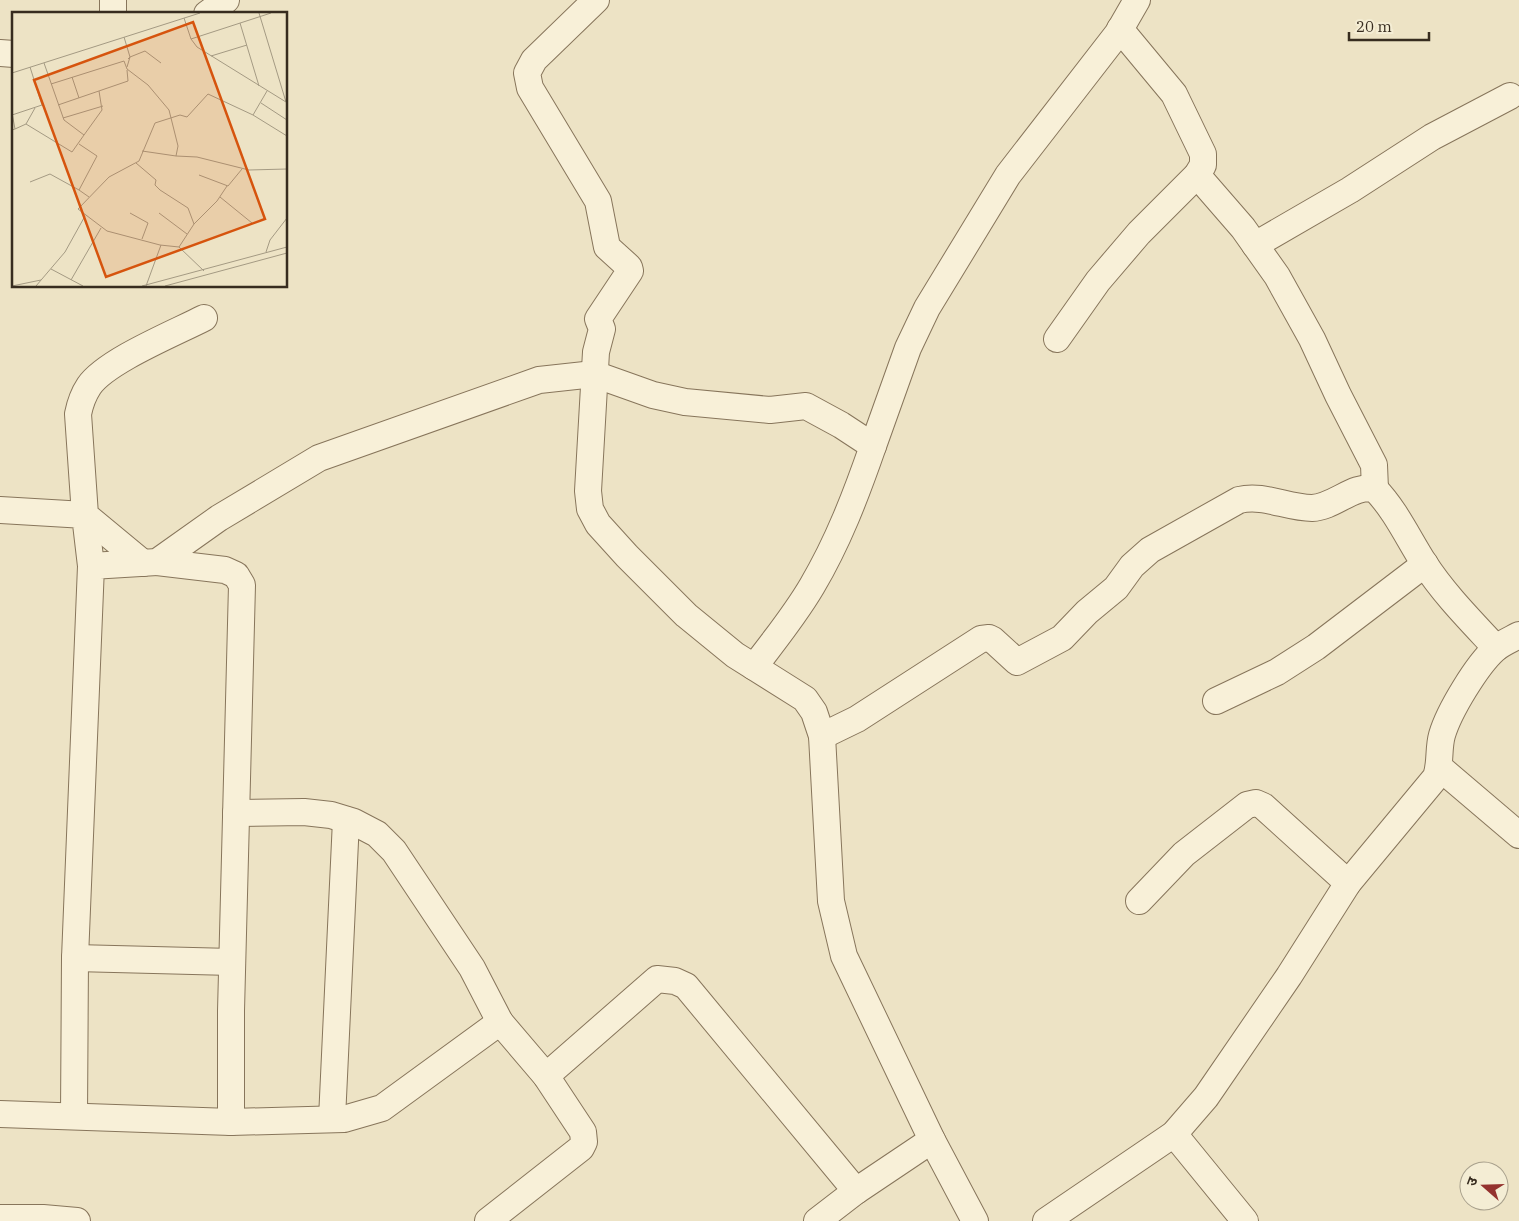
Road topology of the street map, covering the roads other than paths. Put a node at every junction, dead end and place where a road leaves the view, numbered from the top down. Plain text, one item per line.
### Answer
1 (226, 0) edge
2 (596, 0) edge
3 (1137, 0) edge
4 (210, 12) edge
5 (1120, 28) junction
6 (1510, 96) dead end
7 (1198, 175) junction
8 (1255, 245) junction
9 (204, 318) dead end
10 (1057, 339) dead end
11 (594, 374) junction
12 (873, 446) junction
13 (1375, 489) junction
14 (0, 510) edge
15 (85, 515) junction
16 (150, 563) junction
17 (1424, 564) junction
18 (92, 566) junction
19 (1519, 635) edge
20 (1496, 648) junction
21 (754, 667) junction
22 (1216, 701) dead end
23 (822, 736) junction
24 (1440, 767) junction
25 (236, 812) junction
26 (346, 820) junction
27 (1519, 835) edge
28 (1348, 883) junction
29 (1139, 901) dead end
30 (75, 958) junction
31 (232, 962) junction
32 (500, 1022) junction
33 (546, 1076) junction
34 (0, 1114) edge
35 (74, 1116) junction
36 (332, 1120) junction
37 (231, 1122) junction
38 (1174, 1134) junction
39 (932, 1140) junction
40 (856, 1191) junction
41 (0, 1218) edge
42 (1053, 1219) edge
43 (77, 1221) edge
44 (488, 1221) edge
45 (817, 1221) edge
46 (975, 1221) edge
47 (1245, 1221) edge

1 - 4 street
2 - 11 street
3 - 5 street
5 - 7 street
5 - 12 street
6 - 8 street
7 - 8 street
7 - 10 street
8 - 13 street
9 - 15 street
11 - 12 street
11 - 16 street
11 - 21 street
12 - 21 street
13 - 17 street
13 - 23 street
14 - 15 street
15 - 16 street
15 - 18 street
16 - 18 street
16 - 25 street
17 - 20 street
17 - 22 street
18 - 30 street
19 - 20 street
20 - 24 street
21 - 23 street
23 - 39 street
24 - 27 street
24 - 28 street
25 - 26 street
25 - 31 street
26 - 32 street
26 - 36 street
28 - 29 street
28 - 38 street
30 - 31 street
30 - 35 street
31 - 37 street
32 - 33 street
32 - 36 street
33 - 40 street
33 - 44 street
34 - 35 street
35 - 37 street
36 - 37 street
38 - 42 street
38 - 47 street
39 - 40 street
39 - 46 street
40 - 45 street
41 - 43 street

